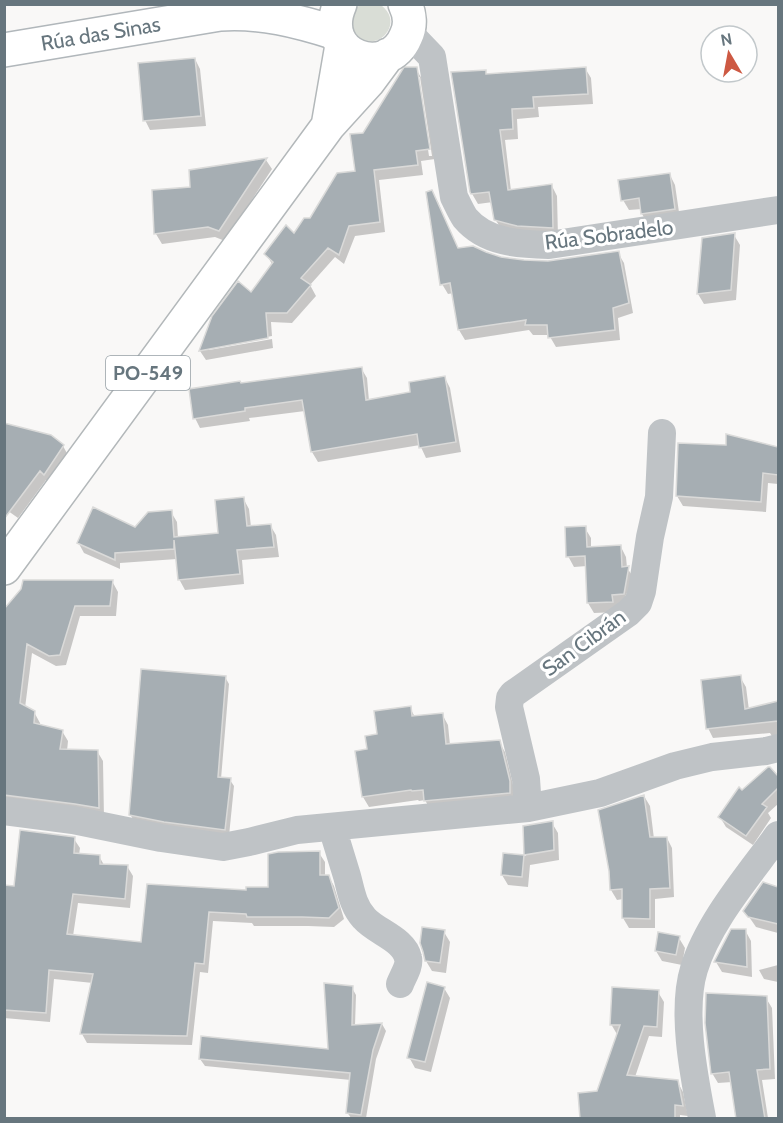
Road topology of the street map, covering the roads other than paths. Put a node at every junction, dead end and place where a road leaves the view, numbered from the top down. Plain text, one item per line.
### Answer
1 (265, 4) edge
2 (232, 14) junction
3 (407, 24) edge
4 (339, 28) edge
5 (4, 50) edge
6 (328, 126) junction
7 (778, 210) edge
8 (662, 433) dead end
9 (4, 568) edge
10 (778, 748) edge
11 (528, 808) junction
12 (4, 811) edge
13 (332, 827) junction
14 (778, 834) edge
15 (400, 984) dead end
16 (702, 1119) edge

1 - 2 main road, Rúa das Sinas
2 - 4 main road, Rúa das Sinas
2 - 5 main road, Rúa das Sinas
3 - 4 main road, Rúa das Sinas
3 - 6 main road, PO-549
3 - 7 street, Rúa Sobradelo
4 - 6 main road, PO-549
6 - 9 main road, PO-549
8 - 11 street, San Cibrán
10 - 11 street
11 - 13 street
12 - 13 street
13 - 15 street
14 - 16 street

